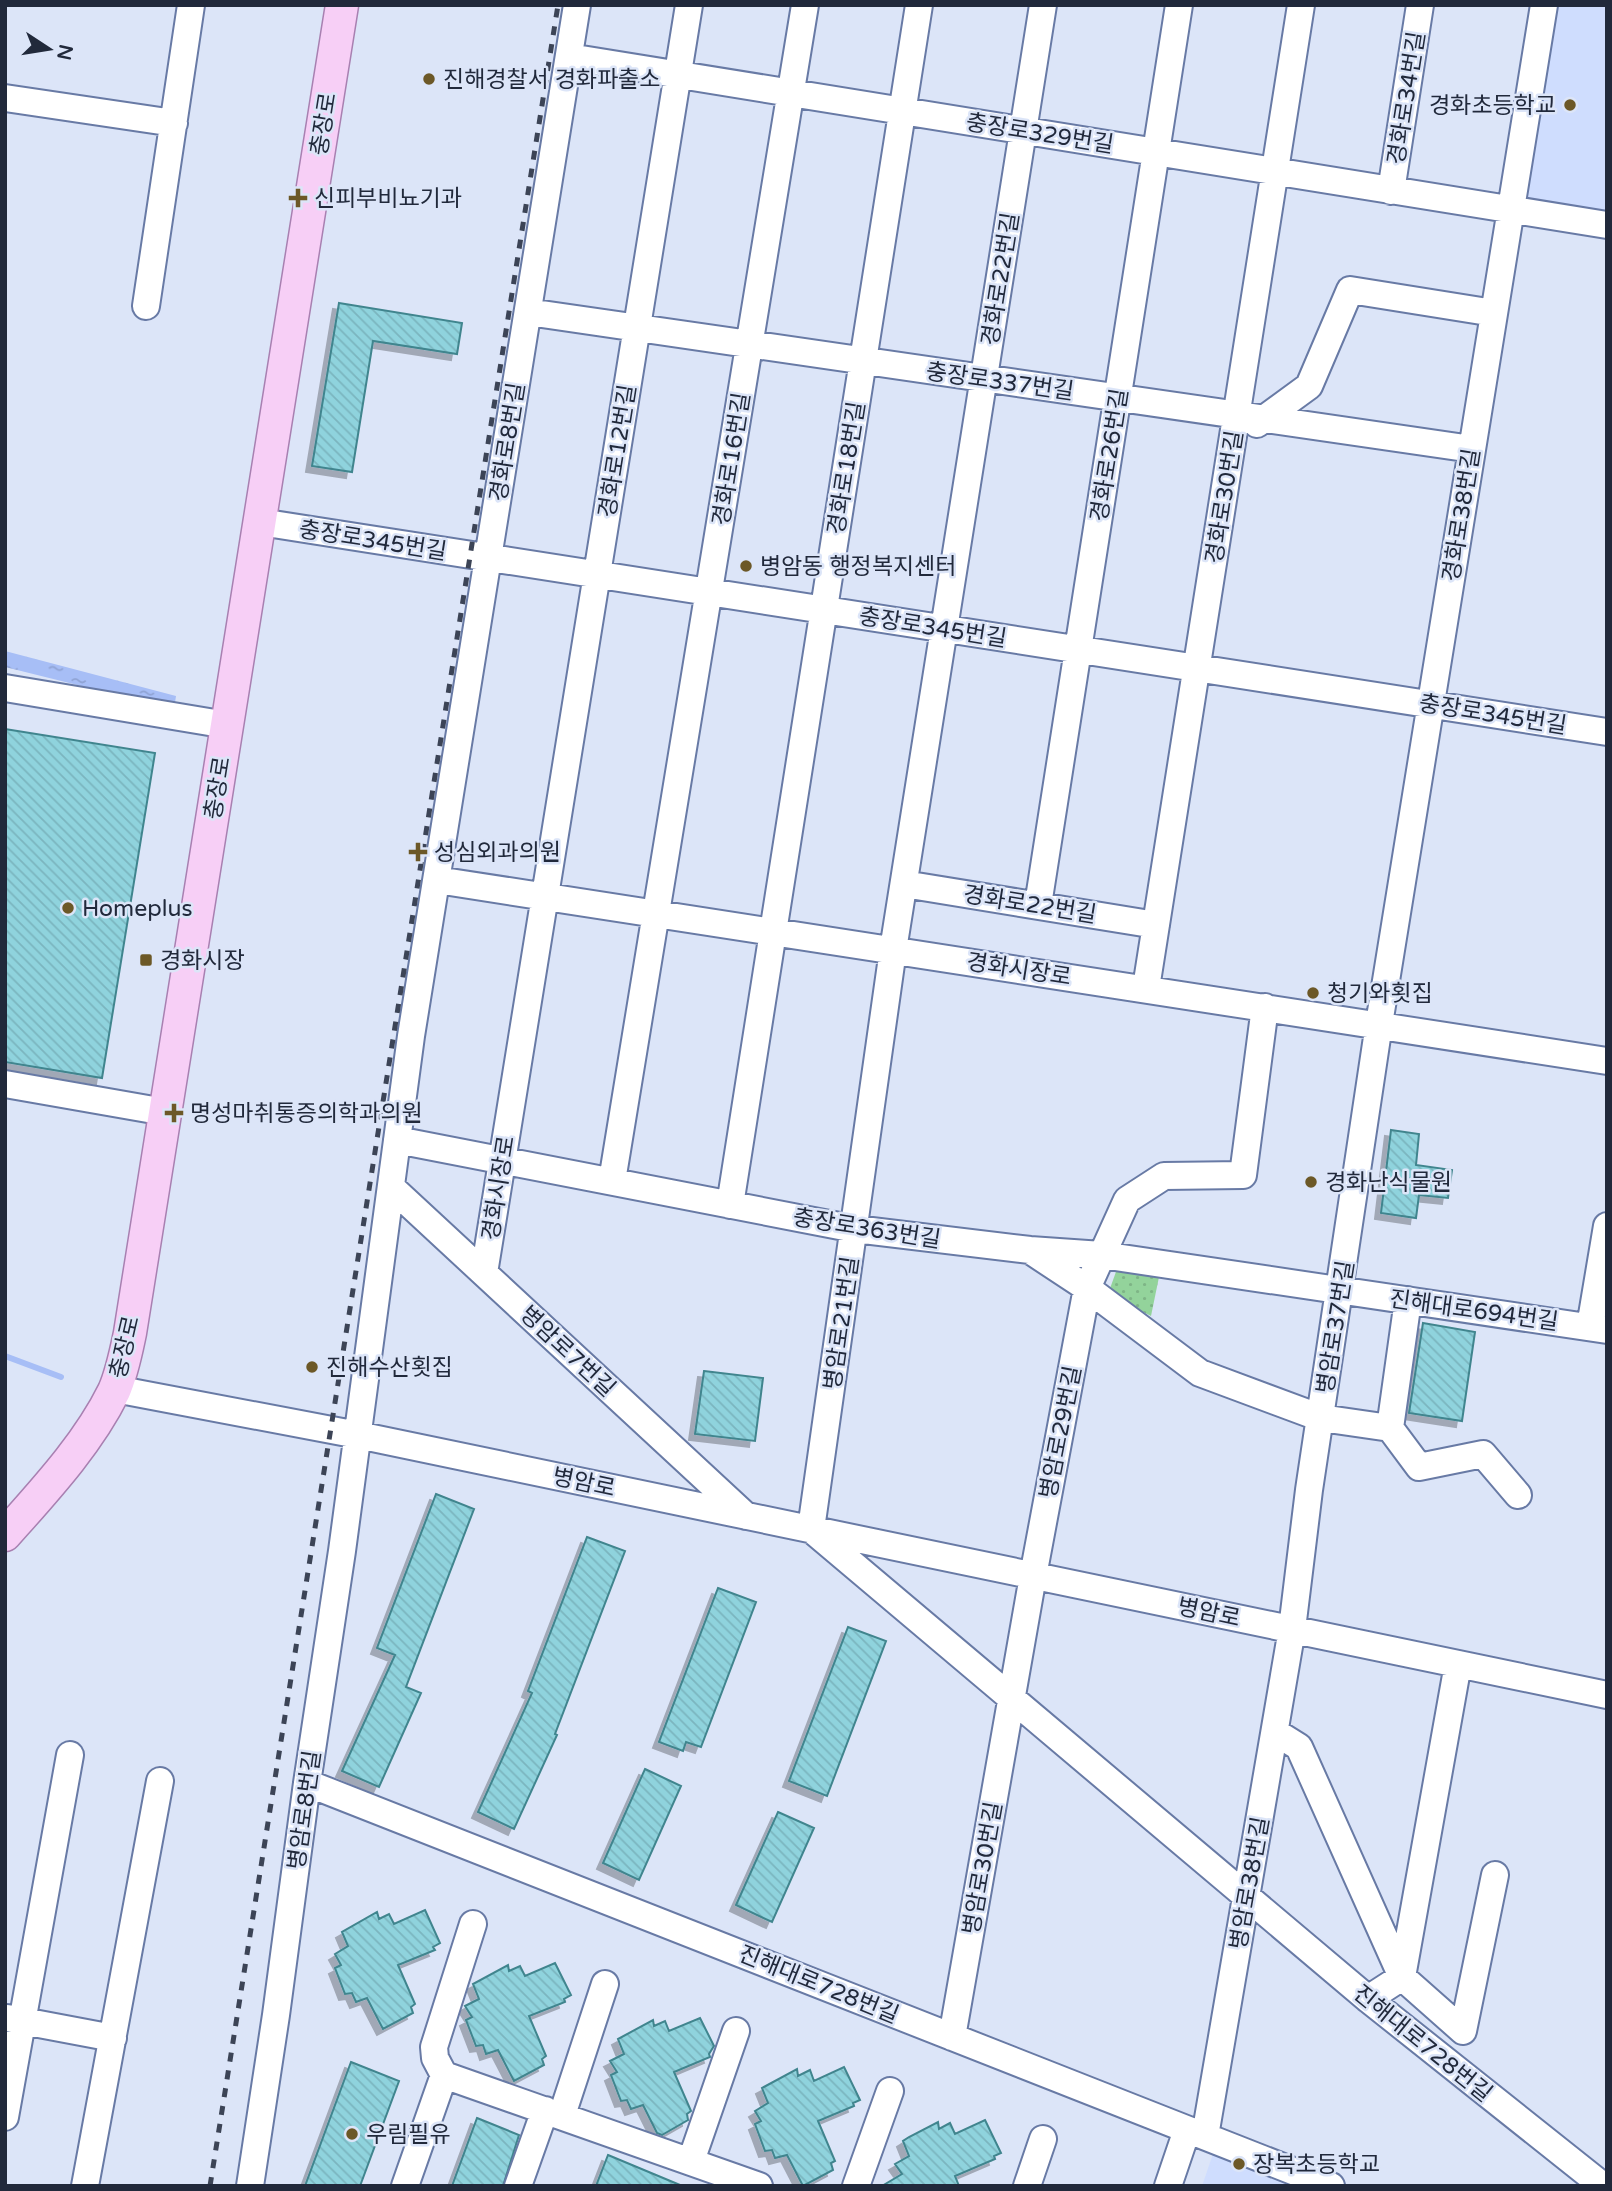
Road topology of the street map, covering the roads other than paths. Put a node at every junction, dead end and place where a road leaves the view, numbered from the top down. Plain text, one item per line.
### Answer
1 (191, 5) edge
2 (342, 5) edge
3 (578, 5) edge
4 (689, 5) edge
5 (805, 5) edge
6 (919, 5) edge
7 (1042, 5) edge
8 (1179, 5) edge
9 (1301, 5) edge
10 (1420, 5) edge
11 (1544, 5) edge
12 (569, 57) junction
13 (678, 74) junction
14 (791, 93) junction
15 (5, 99) edge
16 (902, 111) junction
17 (174, 123) junction
18 (1023, 131) junction
19 (1156, 152) junction
20 (1275, 172) junction
21 (1391, 191) junction
22 (1510, 210) junction
23 (1607, 225) edge
24 (146, 306) dead end
25 (528, 312) junction
26 (1494, 313) junction
27 (637, 328) junction
28 (750, 344) junction
29 (863, 361) junction
30 (984, 378) junction
31 (1118, 398) junction
32 (1237, 415) junction
33 (1264, 419) junction
34 (1232, 441) junction
35 (1472, 449) junction
36 (260, 522) junction
37 (488, 558) junction
38 (598, 575) junction
39 (710, 592) junction
40 (824, 610) junction
41 (945, 629) junction
42 (1078, 650) junction
43 (1197, 668) junction
44 (5, 688) edge
45 (1431, 705) junction
46 (227, 725) junction
47 (1607, 732) edge
48 (437, 880) junction
49 (904, 884) junction
50 (547, 897) junction
51 (1038, 905) junction
52 (657, 913) junction
53 (1156, 925) junction
54 (774, 931) junction
55 (893, 950) junction
56 (1146, 988) junction
57 (1265, 1007) junction
58 (1379, 1024) junction
59 (1607, 1061) edge
60 (5, 1084) edge
61 (165, 1112) junction
62 (397, 1140) junction
63 (503, 1160) junction
64 (612, 1181) junction
65 (391, 1187) junction
66 (730, 1205) junction
67 (1607, 1226) edge
68 (855, 1228) junction
69 (1030, 1250) junction
70 (1102, 1255) junction
71 (484, 1273) junction
72 (1087, 1288) junction
73 (1340, 1290) junction
74 (1408, 1300) junction
75 (1598, 1328) edge
76 (115, 1389) junction
77 (1321, 1418) junction
78 (1390, 1428) junction
79 (358, 1435) junction
80 (1518, 1495) dead end
81 (746, 1516) junction
82 (811, 1529) junction
83 (5, 1535) edge
84 (1033, 1576) junction
85 (1292, 1629) junction
86 (1458, 1664) junction
87 (1607, 1695) edge
88 (1012, 1698) junction
89 (1275, 1732) junction
90 (70, 1755) dead end
91 (160, 1781) dead end
92 (307, 1783) junction
93 (1495, 1875) dead end
94 (1246, 1897) junction
95 (473, 1924) dead end
96 (1402, 1977) junction
97 (606, 1984) dead end
98 (1368, 1999) junction
99 (14, 2019) edge
100 (736, 2031) dead end
101 (952, 2037) junction
102 (113, 2038) junction
103 (444, 2075) junction
104 (890, 2091) dead end
105 (553, 2113) junction
106 (5, 2117) edge
107 (1196, 2133) junction
108 (1043, 2139) dead end
109 (691, 2161) junction
110 (85, 2186) edge
111 (250, 2186) edge
112 (405, 2186) edge
113 (518, 2186) edge
114 (759, 2186) edge
115 (856, 2186) edge
116 (1027, 2186) edge
117 (1168, 2186) edge
118 (1331, 2186) edge
119 (1603, 2186) edge

1 - 17 street
2 - 36 main road, 충장로
3 - 12 street, 경화로8번길
4 - 13 street, 경화로12번길
5 - 14 street, 경화로16번길
6 - 16 street, 경화로18번길
7 - 18 street, 경화로22번길
8 - 19 street, 경화로26번길
9 - 20 street, 경화로30번길
10 - 21 street, 경화로34번길
11 - 22 street, 경화로38번길
12 - 13 street, 충장로329번길
12 - 25 street, 경화로8번길
13 - 14 street, 충장로329번길
13 - 27 street, 경화로12번길
14 - 16 street, 충장로329번길
14 - 28 street, 경화로16번길
15 - 17 street
16 - 18 street, 충장로329번길
16 - 29 street, 경화로18번길
17 - 24 street
18 - 19 street, 충장로329번길
18 - 30 street, 경화로22번길
19 - 20 street, 충장로329번길
19 - 31 street, 경화로26번길
20 - 21 street, 충장로329번길
20 - 32 street, 경화로30번길
21 - 22 street, 충장로329번길
22 - 23 street, 충장로329번길
22 - 26 street, 경화로38번길
25 - 27 street, 충장로337번길
25 - 37 street, 경화로8번길
26 - 33 street
26 - 35 street, 경화로38번길
27 - 28 street, 충장로337번길
27 - 38 street, 경화로12번길
28 - 29 street, 충장로337번길
28 - 39 street, 경화로16번길
29 - 30 street, 충장로337번길
29 - 40 street, 경화로18번길
30 - 31 street, 충장로337번길
30 - 41 street, 경화로22번길
31 - 32 street, 충장로337번길
31 - 42 street, 경화로26번길
32 - 33 street, 충장로337번길
32 - 34 street, 경화로30번길
33 - 34 street
33 - 35 street, 충장로337번길
34 - 43 street, 경화로30번길
35 - 45 street, 경화로38번길
36 - 37 street, 충장로345번길
36 - 46 main road, 충장로
37 - 38 street, 충장로345번길
37 - 48 street, 경화로8번길
38 - 39 street, 충장로345번길
38 - 50 street, 경화로12번길
39 - 40 street, 충장로345번길
39 - 52 street, 경화로16번길
40 - 41 street, 충장로345번길
40 - 54 street, 경화로18번길
41 - 42 street, 충장로345번길
41 - 49 street, 경화로22번길
42 - 43 street, 충장로345번길
42 - 51 street, 경화로26번길
43 - 45 street, 충장로345번길
43 - 53 street, 경화로30번길
44 - 46 street
45 - 47 street, 충장로345번길
45 - 58 street, 경화로38번길
46 - 61 main road, 충장로
48 - 50 street, 경화시장로
48 - 62 street
49 - 51 street, 경화로22번길
49 - 55 street, 경화로22번길
50 - 52 street, 경화시장로
50 - 63 street, 경화시장로
51 - 53 street, 경화로22번길
52 - 54 street, 경화시장로
52 - 64 street
53 - 56 street, 경화로30번길
54 - 55 street, 경화시장로
54 - 66 street
55 - 56 street, 경화시장로
55 - 68 street, 병암로21번길
56 - 57 street, 경화시장로
57 - 58 street, 경화시장로
57 - 70 street
58 - 59 street, 경화시장로
58 - 73 street, 병암로37번길
60 - 61 street
61 - 76 main road, 충장로
62 - 63 street, 충장로363번길
62 - 65 street
63 - 64 street, 충장로363번길
63 - 71 street, 경화시장로
64 - 66 street, 충장로363번길
65 - 71 street, 병암로7번길
65 - 79 street
66 - 68 street, 충장로363번길
67 - 75 street
68 - 69 street, 충장로363번길
68 - 82 street, 병암로21번길
69 - 70 street, 충장로363번길
69 - 72 street
70 - 72 street
70 - 73 street, 충장로363번길
71 - 81 street, 병암로7번길
72 - 77 street
72 - 84 street, 병암로29번길
73 - 74 street, 진해대로694번길
73 - 77 street, 병암로37번길
74 - 75 street, 진해대로694번길
74 - 78 street
76 - 79 street, 병암로
76 - 83 main road, 충장로
77 - 78 street
77 - 85 street, 병암로37번길
78 - 80 street
79 - 81 street, 병암로
79 - 92 street, 병암로8번길
81 - 82 street, 병암로
82 - 84 street, 병암로
82 - 88 street, 병암로
84 - 85 street, 병암로
84 - 88 street, 병암로30번길
85 - 86 street, 병암로
85 - 89 street, 병암로38번길
86 - 87 street, 병암로
86 - 96 street
88 - 94 street
88 - 101 street, 병암로30번길
89 - 94 street, 병암로38번길
89 - 96 street
90 - 99 street
91 - 102 street
92 - 101 street, 진해대로728번길
92 - 111 street, 병암로8번길
93 - 96 street
94 - 98 street, 진해대로728번길
94 - 107 street, 병암로38번길
95 - 103 street
96 - 98 street
97 - 105 street
98 - 119 street, 진해대로728번길
99 - 102 street
99 - 106 street
100 - 109 street
101 - 107 street, 진해대로728번길
102 - 110 street
103 - 105 street
103 - 112 street
104 - 115 street
105 - 109 street
105 - 113 street
107 - 117 street, 병암로38번길
107 - 118 street, 진해대로728번길
108 - 116 street
109 - 114 street

